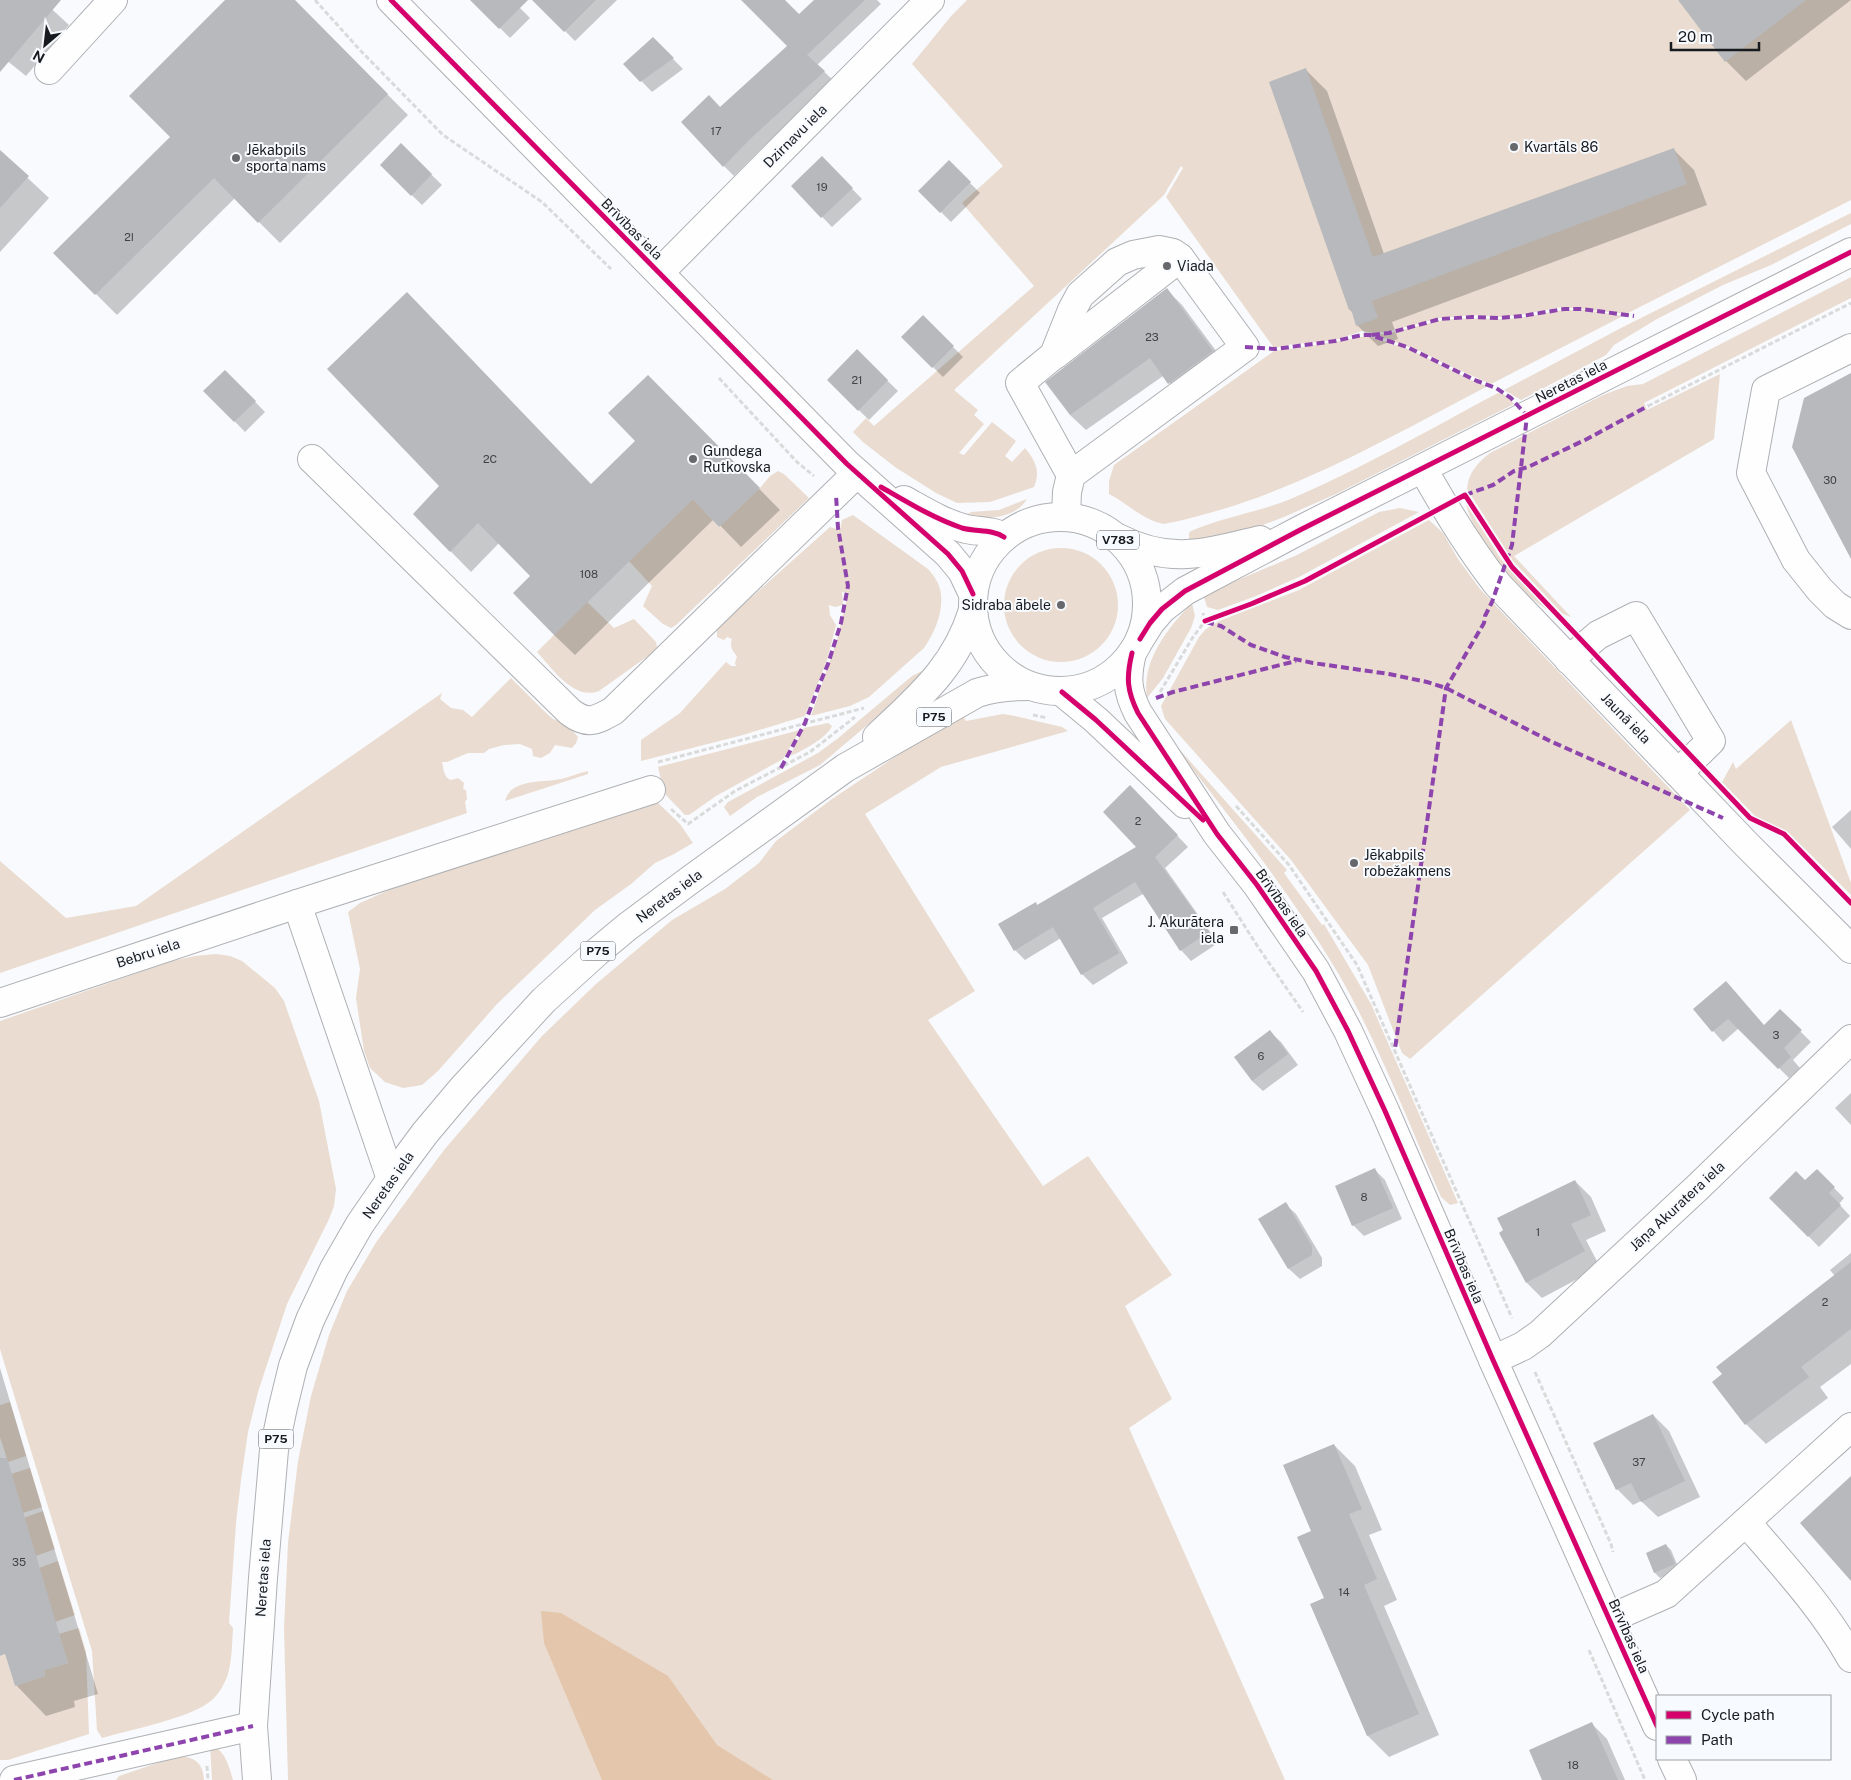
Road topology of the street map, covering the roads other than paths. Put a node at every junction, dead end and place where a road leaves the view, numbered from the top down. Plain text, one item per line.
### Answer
1 (112, 0) edge
2 (391, 0) edge
3 (930, 0) edge
4 (49, 70) dead end
5 (1851, 252) edge
6 (660, 272) junction
7 (1851, 348) edge
8 (312, 459) dead end
9 (1423, 469) junction
10 (857, 473) junction
11 (1070, 475) junction
12 (1066, 518) junction
13 (1300, 530) junction
14 (1112, 534) junction
15 (1004, 537) junction
16 (973, 602) junction
17 (1851, 615) edge
18 (1136, 646) junction
19 (1569, 660) junction
20 (1029, 686) junction
21 (1062, 692) junction
22 (845, 768) junction
23 (1678, 773) junction
24 (651, 790) road end
25 (1217, 834) junction
26 (297, 904) junction
27 (1851, 950) edge
28 (0, 1003) edge
29 (1851, 1039) edge
30 (390, 1179) junction
31 (1493, 1360) junction
32 (1851, 1427) edge
33 (1746, 1522) junction
34 (1609, 1619) junction
35 (1851, 1658) edge
36 (1656, 1724) edge
37 (253, 1726) junction
38 (1672, 1760) edge
39 (14, 1780) edge
40 (257, 1780) edge
41 (1682, 1780) edge

1 - 4 main road
2 - 6 main road, Brīvības iela / V783
3 - 6 main road, Dzirnavu iela
5 - 9 main road, Neretas iela
6 - 10 main road, Brīvības iela / V783
7 - 17 main road
8 - 10 main road
9 - 13 main road, Neretas iela
9 - 19 main road, Jaunā iela
10 - 15 main road
10 - 16 main road, V783
11 - 11 main road
11 - 12 main road
12 - 14 main road, V783
12 - 15 main road, V783
13 - 14 main road
13 - 18 main road
14 - 18 main road, V783
15 - 16 main road, V783
16 - 20 main road, V783
16 - 22 main road
18 - 21 main road, V783
18 - 25 main road
19 - 23 main road, Jaunā iela
19 - 23 main road
20 - 21 main road, V783
20 - 22 main road, P75
21 - 25 main road, V783
22 - 30 main road, Neretas iela / P75
23 - 27 main road, Jaunā iela
24 - 26 main road, Bebru iela
25 - 31 main road, Brīvības iela / V783
26 - 28 main road, Bebru iela
26 - 30 main road
29 - 31 main road, Jāņa Akuratera iela
30 - 37 main road, Neretas iela / P75
31 - 34 main road, Brīvības iela / V783
32 - 33 main road
33 - 34 main road
33 - 35 main road
34 - 36 main road, Brīvības iela / V783
37 - 39 main road
37 - 40 main road, Neretas iela / P75
38 - 41 main road

